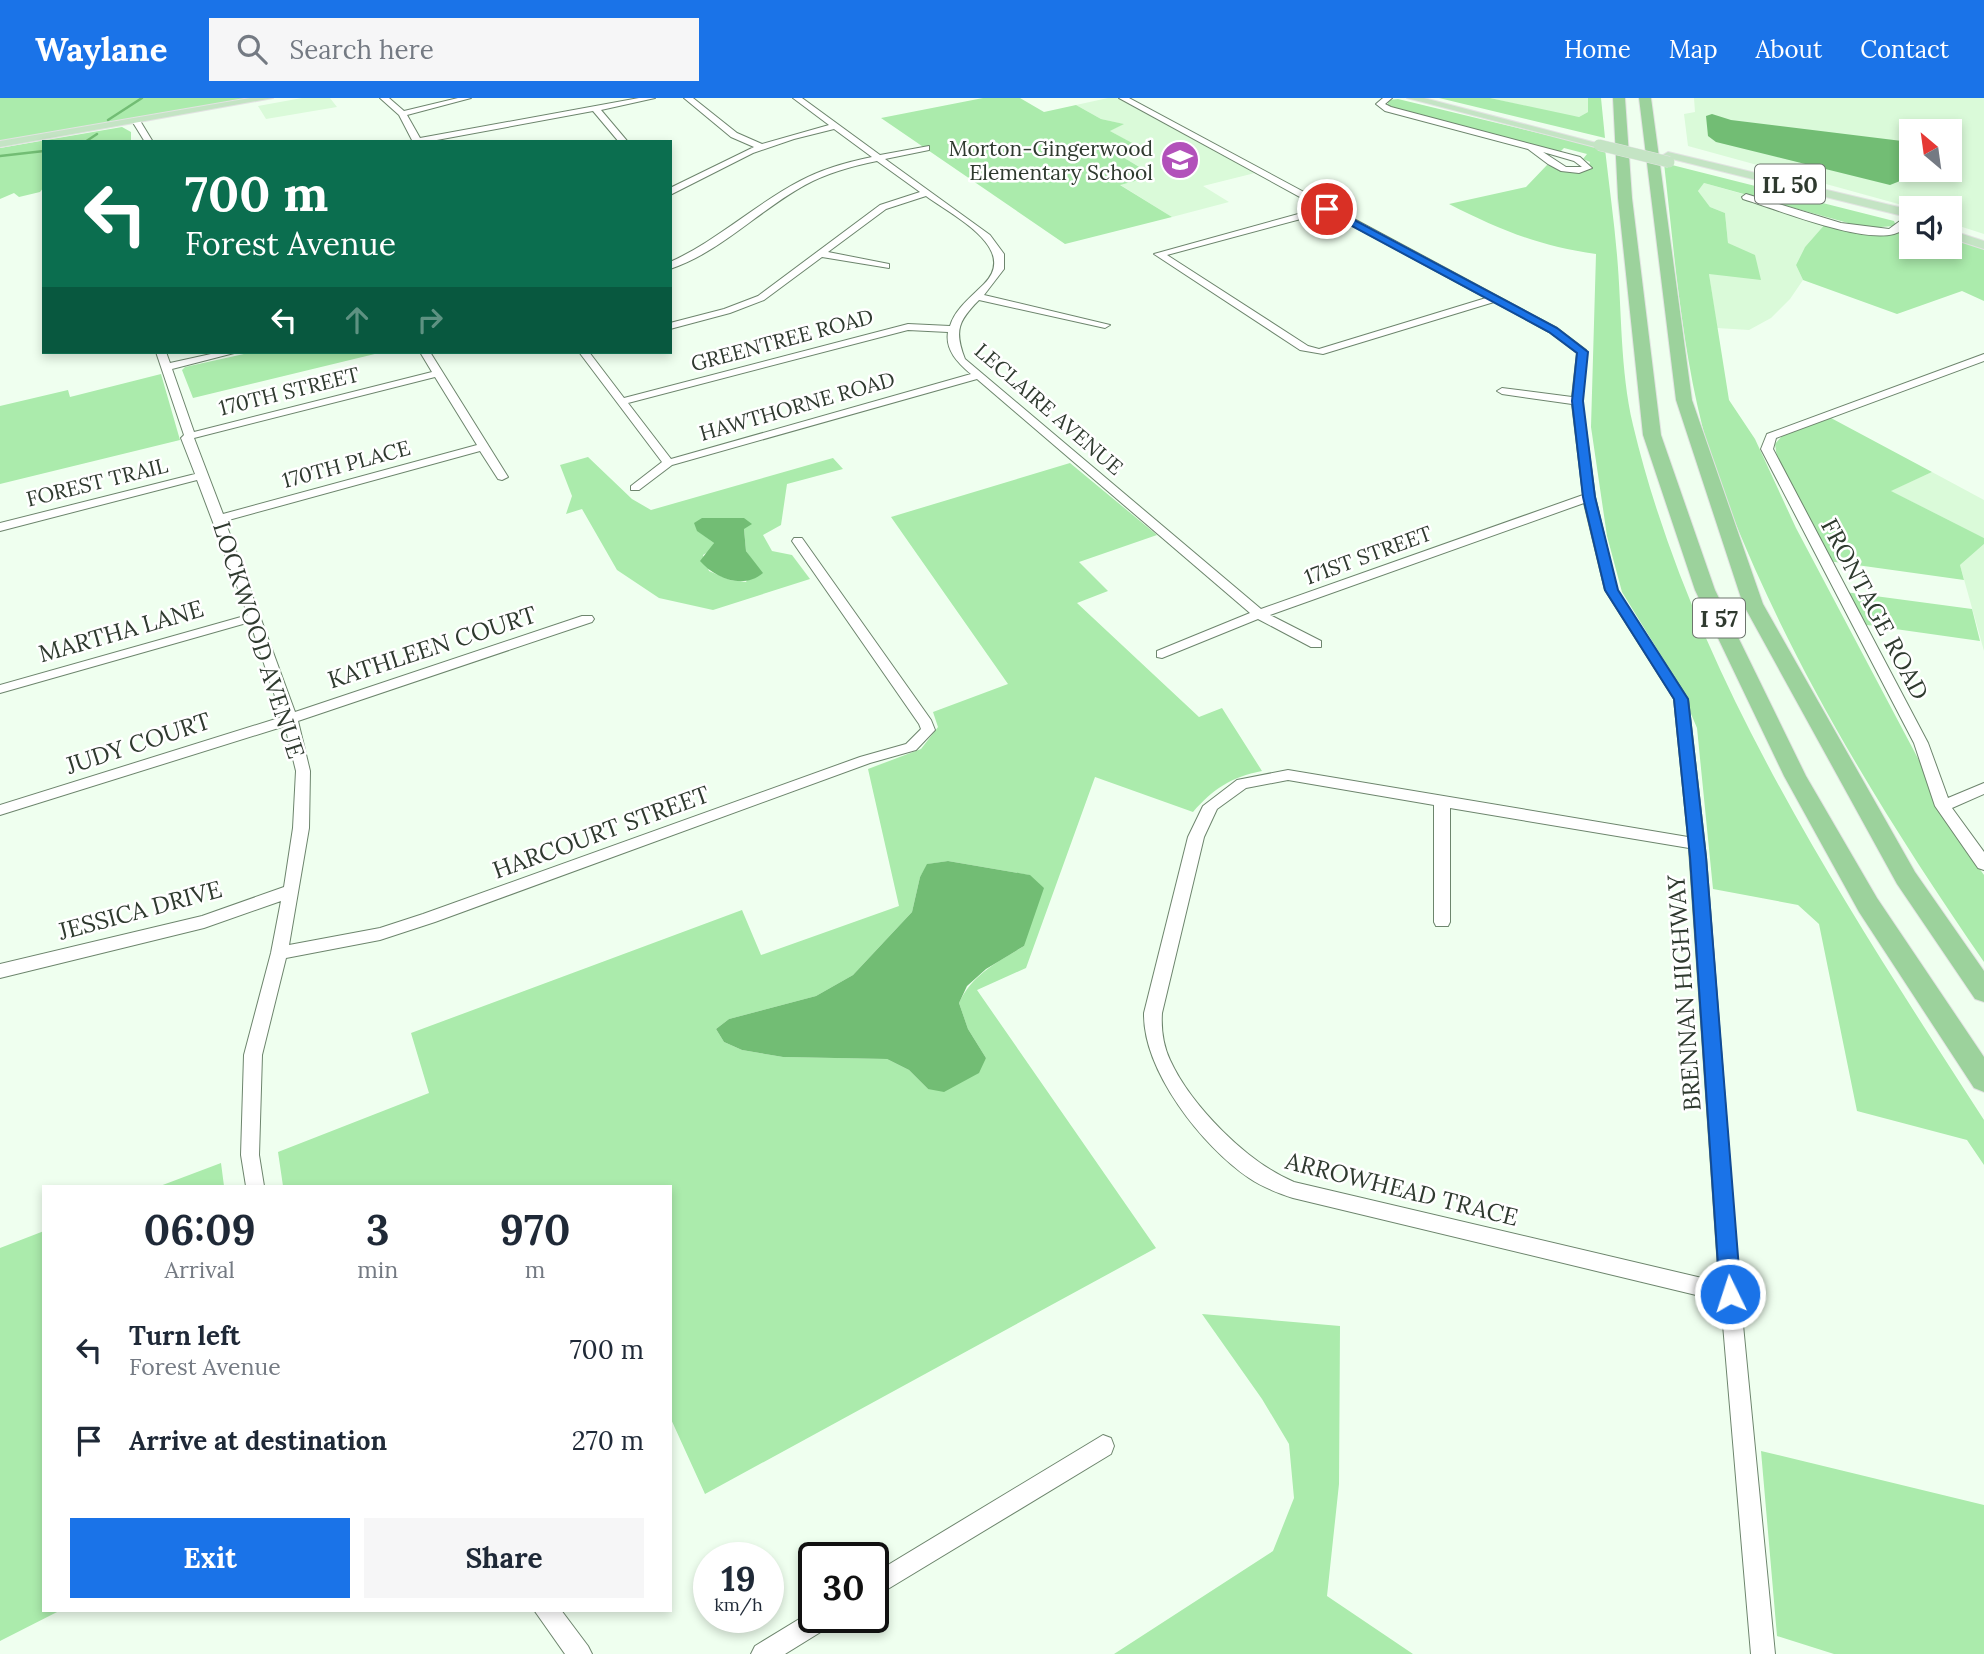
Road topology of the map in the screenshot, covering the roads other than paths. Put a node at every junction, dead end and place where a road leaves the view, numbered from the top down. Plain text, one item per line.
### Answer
1 (268, 98) edge
2 (384, 98) edge
3 (467, 98) edge
4 (651, 98) edge
5 (688, 98) edge
6 (797, 98) edge
7 (1123, 98) edge
8 (1388, 98) edge
9 (1412, 98) edge
10 (1435, 98) edge
11 (1611, 98) edge
12 (1619, 98) edge
13 (1649, 102) edge
14 (594, 108) junction
15 (402, 114) junction
16 (136, 121) junction
17 (836, 126) junction
18 (1621, 139) junction
19 (148, 140) edge
20 (417, 140) edge
21 (423, 140) edge
22 (622, 140) edge
23 (1599, 142) junction
24 (0, 144) edge
25 (759, 146) junction
26 (926, 148) dead end
27 (1532, 148) junction
28 (879, 158) junction
29 (672, 191) edge
30 (927, 193) junction
31 (1746, 197) dead end
32 (1327, 209) junction
33 (1899, 216) edge
34 (1899, 228) edge
35 (1962, 230) edge
36 (1984, 237) edge
37 (1962, 238) edge
38 (1984, 245) edge
39 (821, 254) junction
40 (672, 265) edge
41 (886, 267) dead end
42 (978, 297) junction
43 (1493, 299) junction
44 (672, 325) edge
45 (1105, 325) dead end
46 (951, 329) junction
47 (162, 354) edge
48 (224, 354) edge
49 (426, 354) edge
50 (586, 354) edge
51 (1984, 357) edge
52 (165, 367) junction
53 (439, 373) junction
54 (977, 376) junction
55 (1502, 391) dead end
56 (624, 401) junction
57 (1577, 401) junction
58 (190, 436) junction
59 (484, 447) junction
60 (668, 463) junction
61 (203, 475) junction
62 (502, 477) dead end
63 (635, 488) dead end
64 (1589, 497) junction
65 (219, 519) junction
66 (0, 527) edge
67 (798, 541) dead end
68 (1259, 614) junction
69 (255, 617) junction
70 (587, 619) dead end
71 (1316, 644) dead end
72 (1162, 654) dead end
73 (0, 689) edge
74 (290, 719) junction
75 (1984, 788) edge
76 (1442, 802) junction
77 (1943, 806) junction
78 (0, 810) edge
79 (1696, 844) junction
80 (1984, 864) edge
81 (291, 891) junction
82 (1442, 922) dead end
83 (279, 953) junction
84 (0, 971) edge
85 (1984, 992) edge
86 (1984, 1080) edge
87 (255, 1185) edge
88 (1730, 1294) junction
89 (1103, 1446) dead end
90 (889, 1577) edge
91 (548, 1612) edge
92 (798, 1633) edge
93 (580, 1654) edge
94 (764, 1654) edge
95 (1763, 1654) edge

1 - 16 main road
2 - 15 street
3 - 15 street
4 - 14 street
5 - 25 street
6 - 17 street, LECLAIRE AVENUE
7 - 32 street
8 - 27 street
9 - 23 main road, IL 50
10 - 23 main road, IL 50
11 - 18 highway
12 - 18 highway, I 57
13 - 85 highway, I 57
14 - 21 street
14 - 22 street
15 - 20 street
16 - 19 street
16 - 24 main road
17 - 25 street
17 - 28 street, LECLAIRE AVENUE
18 - 86 highway, I 57
23 - 33 main road, IL 50, bridge
25 - 29 street
26 - 28 street
27 - 27 street
28 - 30 street, LECLAIRE AVENUE
28 - 40 street
30 - 39 street
30 - 42 street, LECLAIRE AVENUE
31 - 34 street
32 - 43 street
32 - 43 street
35 - 36 main road
37 - 38 main road
39 - 41 street
39 - 44 street
42 - 45 street
42 - 46 street, LECLAIRE AVENUE
43 - 57 street, BRENNAN HIGHWAY
46 - 54 street, LECLAIRE AVENUE
46 - 56 street, GREENTREE ROAD
47 - 52 street, LOCKWOOD AVENUE
48 - 52 street
49 - 53 street
50 - 56 street
51 - 77 street, FRONTAGE ROAD
52 - 58 street, LOCKWOOD AVENUE
53 - 58 street, 170TH STREET
53 - 59 street
54 - 60 street, HAWTHORNE ROAD
54 - 68 street, LECLAIRE AVENUE
55 - 57 street
56 - 60 street
57 - 64 street, BRENNAN HIGHWAY
58 - 61 street, LOCKWOOD AVENUE
59 - 62 street
59 - 65 street, 170TH PLACE
60 - 63 street, HAWTHORNE ROAD
61 - 65 street, LOCKWOOD AVENUE
61 - 66 street, FOREST TRAIL
64 - 68 street, 171ST STREET
64 - 79 street, BRENNAN HIGHWAY
65 - 69 street, LOCKWOOD AVENUE
67 - 83 street, HARCOURT STREET
68 - 71 street, LECLAIRE AVENUE
68 - 72 street, 171ST STREET
69 - 73 street, MARTHA LANE
69 - 74 street, LOCKWOOD AVENUE
70 - 74 street, KATHLEEN COURT
74 - 78 street, JUDY COURT
74 - 81 street, LOCKWOOD AVENUE
75 - 77 street
76 - 79 street, ARROWHEAD TRACE
76 - 82 street
76 - 88 street, ARROWHEAD TRACE
77 - 80 street, FRONTAGE ROAD
79 - 88 street, BRENNAN HIGHWAY
81 - 83 street, LOCKWOOD AVENUE
81 - 84 street, JESSICA DRIVE
83 - 87 street, LOCKWOOD AVENUE
88 - 95 street, BRENNAN HIGHWAY
89 - 90 street
91 - 93 street
92 - 94 street

